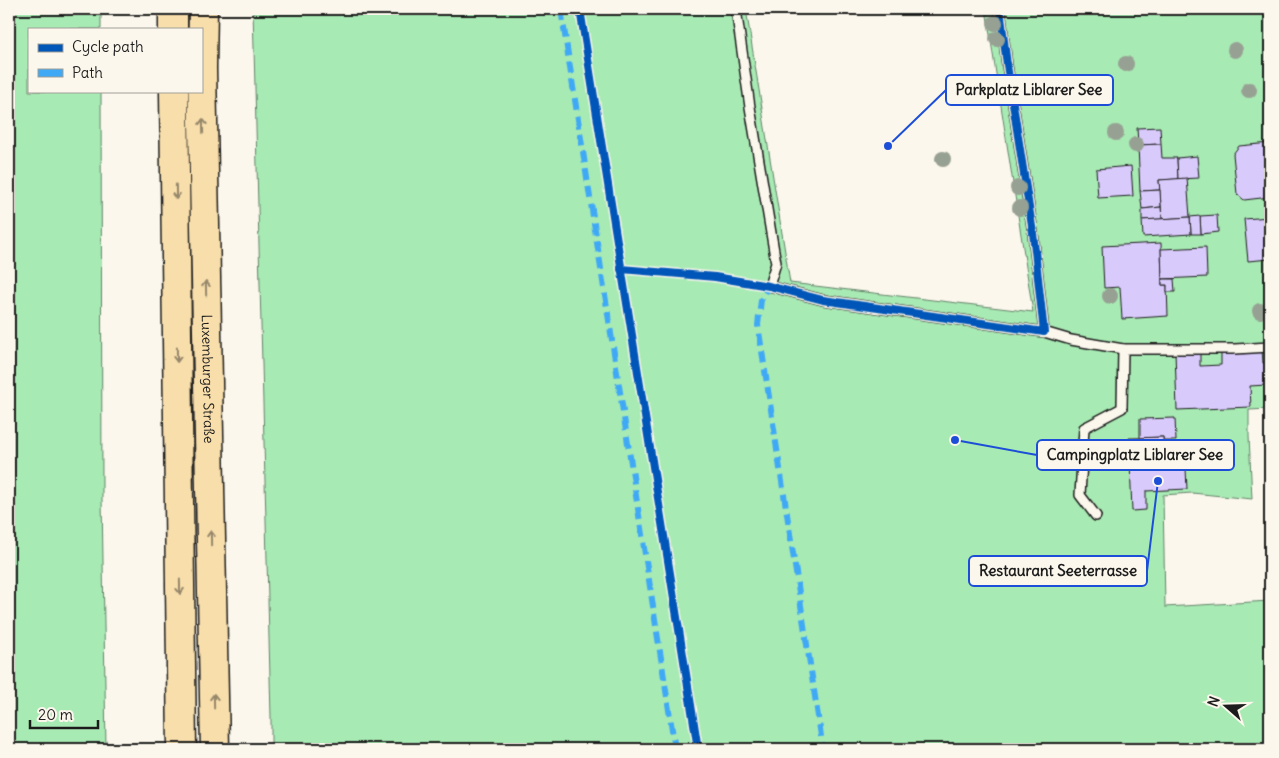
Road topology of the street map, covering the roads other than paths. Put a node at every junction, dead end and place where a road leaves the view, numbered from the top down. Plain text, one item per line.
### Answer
1 (173, 9) edge
2 (203, 9) edge
3 (736, 9) edge
4 (1000, 9) edge
5 (173, 28) edge
6 (174, 92) edge
7 (1044, 332) junction
8 (1270, 348) edge
9 (1123, 349) junction
10 (1096, 516) dead end
11 (182, 749) edge
12 (215, 749) edge

1 - 5 main road
12 -> 2 main road, Luxemburger Straße
3 - 7 lane
4 - 7 lane
6 -> 11 main road
7 - 9 lane
8 - 9 lane
9 - 10 lane

